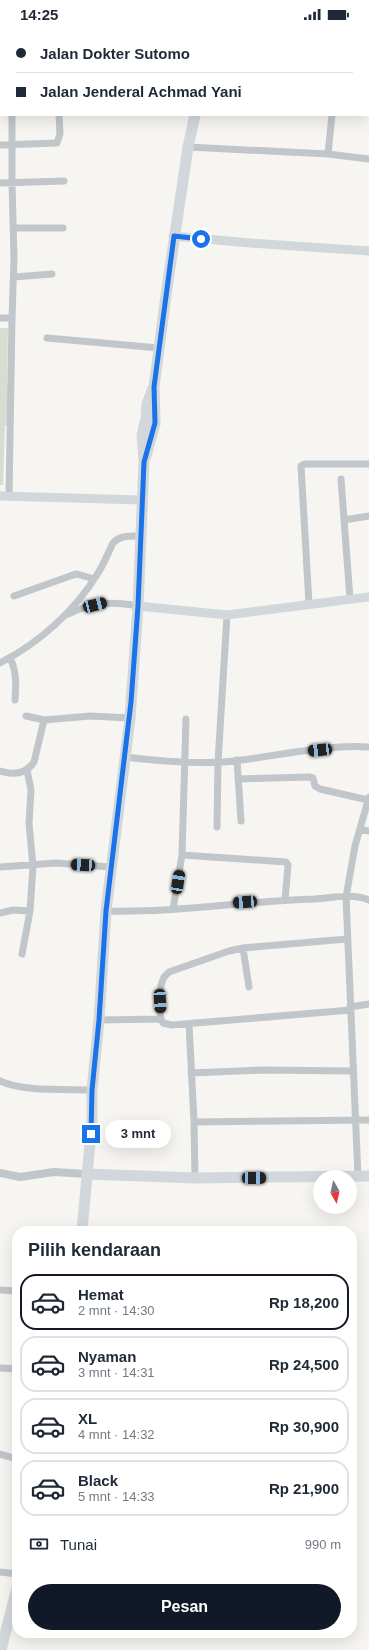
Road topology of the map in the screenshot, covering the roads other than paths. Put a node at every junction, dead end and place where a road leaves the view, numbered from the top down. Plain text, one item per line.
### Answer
1 (12, 116) edge
2 (59, 116) edge
3 (195, 116) edge
4 (332, 116) edge
5 (0, 145) edge
6 (12, 145) junction
7 (188, 147) junction
8 (328, 154) junction
9 (369, 159) edge
10 (64, 181) dead end
11 (0, 183) edge
12 (12, 183) junction
13 (14, 228) junction
14 (63, 228) dead end
15 (174, 236) junction
16 (369, 251) edge
17 (52, 274) dead end
18 (14, 277) junction
19 (0, 318) edge
20 (12, 318) junction
21 (47, 338) dead end
22 (159, 348) junction
23 (369, 464) edge
24 (341, 479) dead end
25 (5, 496) edge
26 (142, 500) junction
27 (369, 516) edge
28 (344, 520) junction
29 (141, 536) junction
30 (94, 579) junction
31 (14, 596) dead end
32 (369, 597) edge
33 (350, 599) junction
34 (309, 604) junction
35 (138, 606) junction
36 (227, 615) junction
37 (64, 616) junction
38 (10, 658) junction
39 (0, 663) edge
40 (14, 700) dead end
41 (26, 716) dead end
42 (130, 718) junction
43 (186, 719) dead end
44 (44, 720) junction
45 (369, 747) edge
46 (125, 757) junction
47 (237, 760) junction
48 (218, 762) junction
49 (186, 764) junction
50 (27, 770) junction
51 (0, 771) edge
52 (238, 779) junction
53 (369, 798) edge
54 (241, 822) dead end
55 (217, 827) dead end
56 (360, 829) junction
57 (369, 831) edge
58 (182, 855) junction
59 (33, 866) junction
60 (0, 867) edge
61 (111, 867) junction
62 (346, 897) junction
63 (285, 900) junction
64 (369, 900) edge
65 (173, 909) junction
66 (30, 911) junction
67 (106, 911) junction
68 (0, 913) edge
69 (347, 939) junction
70 (243, 948) junction
71 (22, 954) dead end
72 (249, 987) dead end
73 (369, 1004) edge
74 (351, 1008) junction
75 (161, 1019) junction
76 (99, 1020) junction
77 (189, 1024) junction
78 (353, 1071) junction
79 (191, 1073) junction
80 (0, 1080) edge
81 (92, 1090) junction
82 (369, 1120) edge
83 (356, 1121) junction
84 (194, 1122) junction
85 (0, 1173) edge
86 (87, 1174) junction
87 (363, 1176) edge
88 (195, 1178) junction
89 (82, 1226) edge
90 (0, 1290) edge
91 (12, 1290) edge
92 (0, 1368) edge
93 (12, 1369) edge
94 (0, 1454) edge
95 (12, 1458) edge
96 (0, 1572) edge
97 (12, 1573) edge
98 (12, 1607) edge
99 (1, 1650) edge

1 - 6 street
2 - 6 street
3 - 7 main road
4 - 8 street
5 - 6 street
6 - 12 street
7 - 8 street
7 - 15 main road
8 - 9 street
10 - 12 street
11 - 12 street
12 - 13 street
13 - 14 street
13 - 18 street
15 - 16 main road
15 - 22 main road
17 - 18 street
18 - 20 street
19 - 20 street
20 - 25 street
21 - 22 street
22 - 26 main road
23 - 34 street
24 - 28 street
25 - 26 main road
26 - 29 main road
27 - 28 street
28 - 33 street
29 - 30 street
29 - 35 main road
30 - 31 street
30 - 37 street
32 - 33 main road
33 - 34 main road
34 - 36 main road
35 - 36 main road
35 - 37 street
35 - 42 main road
36 - 48 street
37 - 38 street
38 - 39 street
38 - 40 street
41 - 44 street
42 - 44 street
42 - 46 main road
43 - 49 street
44 - 50 street
45 - 47 street
46 - 49 street
46 - 61 main road
47 - 48 street
47 - 52 street
48 - 49 street
48 - 55 street
49 - 58 street
50 - 51 street
50 - 59 street
52 - 53 street
52 - 54 street
53 - 56 street
56 - 57 street
56 - 62 street
58 - 63 street
58 - 65 street
59 - 60 street
59 - 61 street
59 - 66 street
61 - 67 main road
62 - 63 street
62 - 64 street
62 - 69 street
63 - 65 street
65 - 67 street
66 - 68 street
66 - 71 street
67 - 76 main road
69 - 70 street
69 - 74 street
70 - 72 street
70 - 75 street
73 - 74 street
74 - 77 street
74 - 78 street
75 - 76 street
75 - 77 street
76 - 81 main road
77 - 79 street
78 - 79 street
78 - 83 street
79 - 84 street
80 - 81 street
81 - 86 main road
82 - 83 street
83 - 84 street
83 - 87 street
84 - 88 street
85 - 86 street
86 - 88 main road
86 - 89 main road
87 - 88 main road
90 - 91 street
92 - 93 street
94 - 95 street
96 - 97 street
98 - 99 main road

